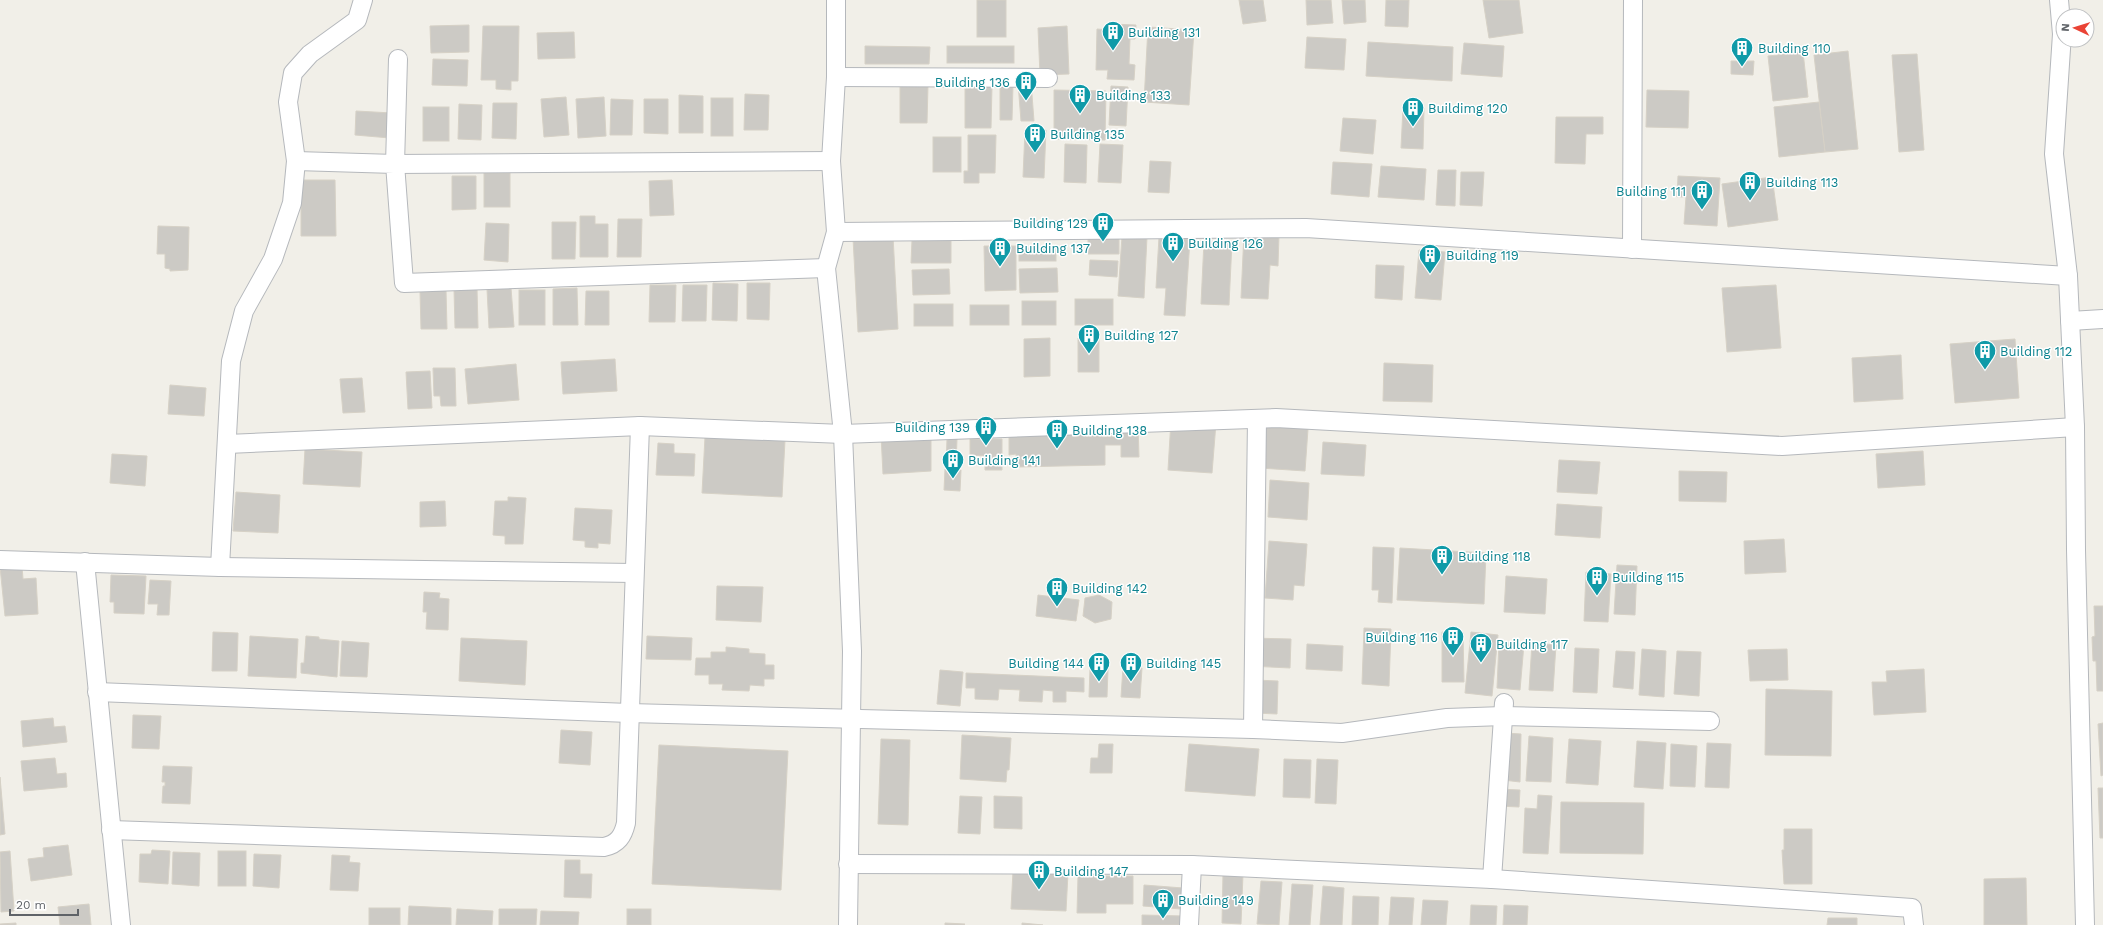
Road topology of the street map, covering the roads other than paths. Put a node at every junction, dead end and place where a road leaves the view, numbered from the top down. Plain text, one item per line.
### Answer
1 (363, 0) edge
2 (836, 0) edge
3 (1633, 0) edge
4 (2059, 0) edge
5 (398, 58) dead end
6 (836, 77) junction
7 (1048, 78) dead end
8 (296, 161) junction
9 (830, 162) junction
10 (395, 164) junction
11 (836, 232) junction
12 (1632, 249) junction
13 (826, 268) junction
14 (2068, 276) junction
15 (2103, 319) edge
16 (2070, 321) junction
17 (1258, 419) junction
18 (640, 426) junction
19 (2075, 427) junction
20 (843, 434) junction
21 (227, 444) junction
22 (0, 560) edge
23 (85, 562) junction
24 (220, 567) junction
25 (634, 573) junction
26 (97, 692) junction
27 (1503, 709) junction
28 (629, 713) junction
29 (851, 720) junction
30 (1710, 721) dead end
31 (1253, 729) junction
32 (111, 830) junction
33 (848, 864) junction
34 (1192, 865) junction
35 (1492, 878) junction
36 (121, 925) edge
37 (848, 925) edge
38 (1190, 925) edge
39 (1914, 925) edge
40 (2085, 925) edge

1 - 8 street
2 - 6 street
3 - 12 street
4 - 14 street
5 - 10 street
6 - 7 street
6 - 9 street
8 - 10 street
8 - 21 street
9 - 10 street
9 - 11 street
10 - 13 street
11 - 12 street
11 - 13 street
12 - 14 street
13 - 20 street
14 - 16 street
15 - 16 street
16 - 19 street
17 - 19 street
17 - 20 street
17 - 31 street
18 - 20 street
18 - 21 street
18 - 25 street
19 - 40 street
20 - 29 street
21 - 24 street
22 - 23 street
23 - 24 street
23 - 26 street
24 - 25 street
25 - 28 street
26 - 28 street
26 - 32 street
27 - 30 street
27 - 31 street
27 - 35 street
28 - 29 street
28 - 32 street
29 - 31 street
29 - 33 street
32 - 36 street
33 - 34 street
33 - 37 street
34 - 35 street
34 - 38 street
35 - 39 street

